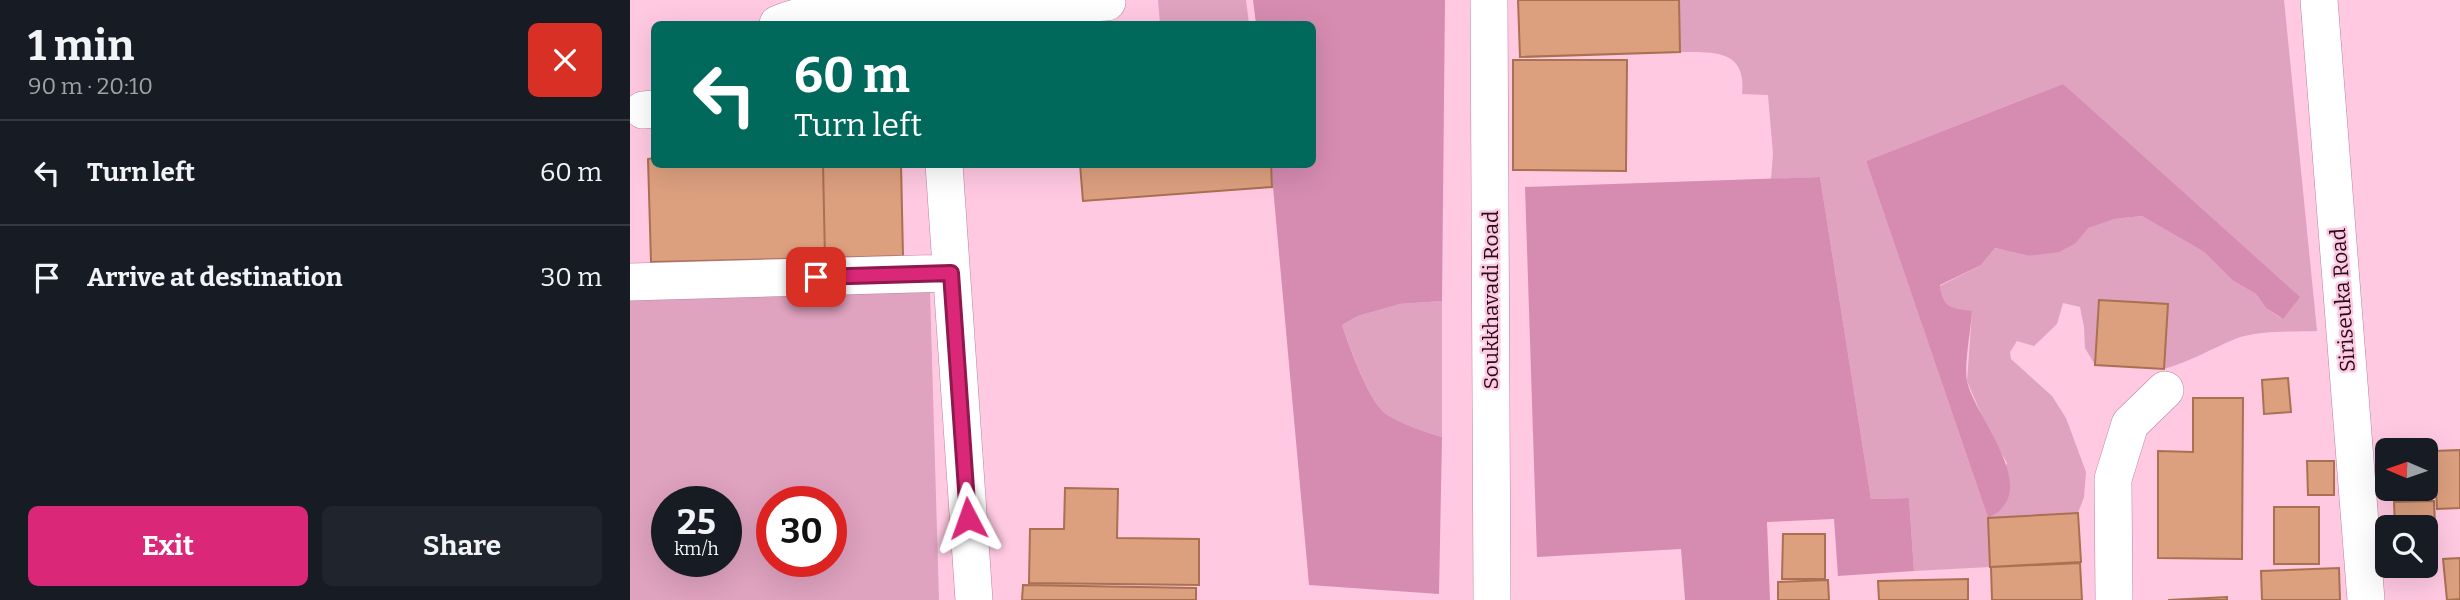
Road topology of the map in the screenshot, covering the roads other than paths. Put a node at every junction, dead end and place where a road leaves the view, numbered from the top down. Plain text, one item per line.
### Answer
1 (1489, 0) edge
2 (2319, 0) edge
3 (1107, 2) dead end
4 (934, 12) edge
5 (786, 21) edge
6 (944, 168) edge
7 (951, 273) junction
8 (630, 282) edge
9 (2165, 390) dead end
10 (974, 600) edge
11 (1492, 600) edge
12 (2114, 600) edge
13 (2366, 600) edge

1 - 11 street, Soukkhavadi Road
2 - 13 street, Siriseuka Road
3 - 4 street
4 - 5 street
6 - 7 street
7 - 8 street
7 - 10 street
9 - 12 street

